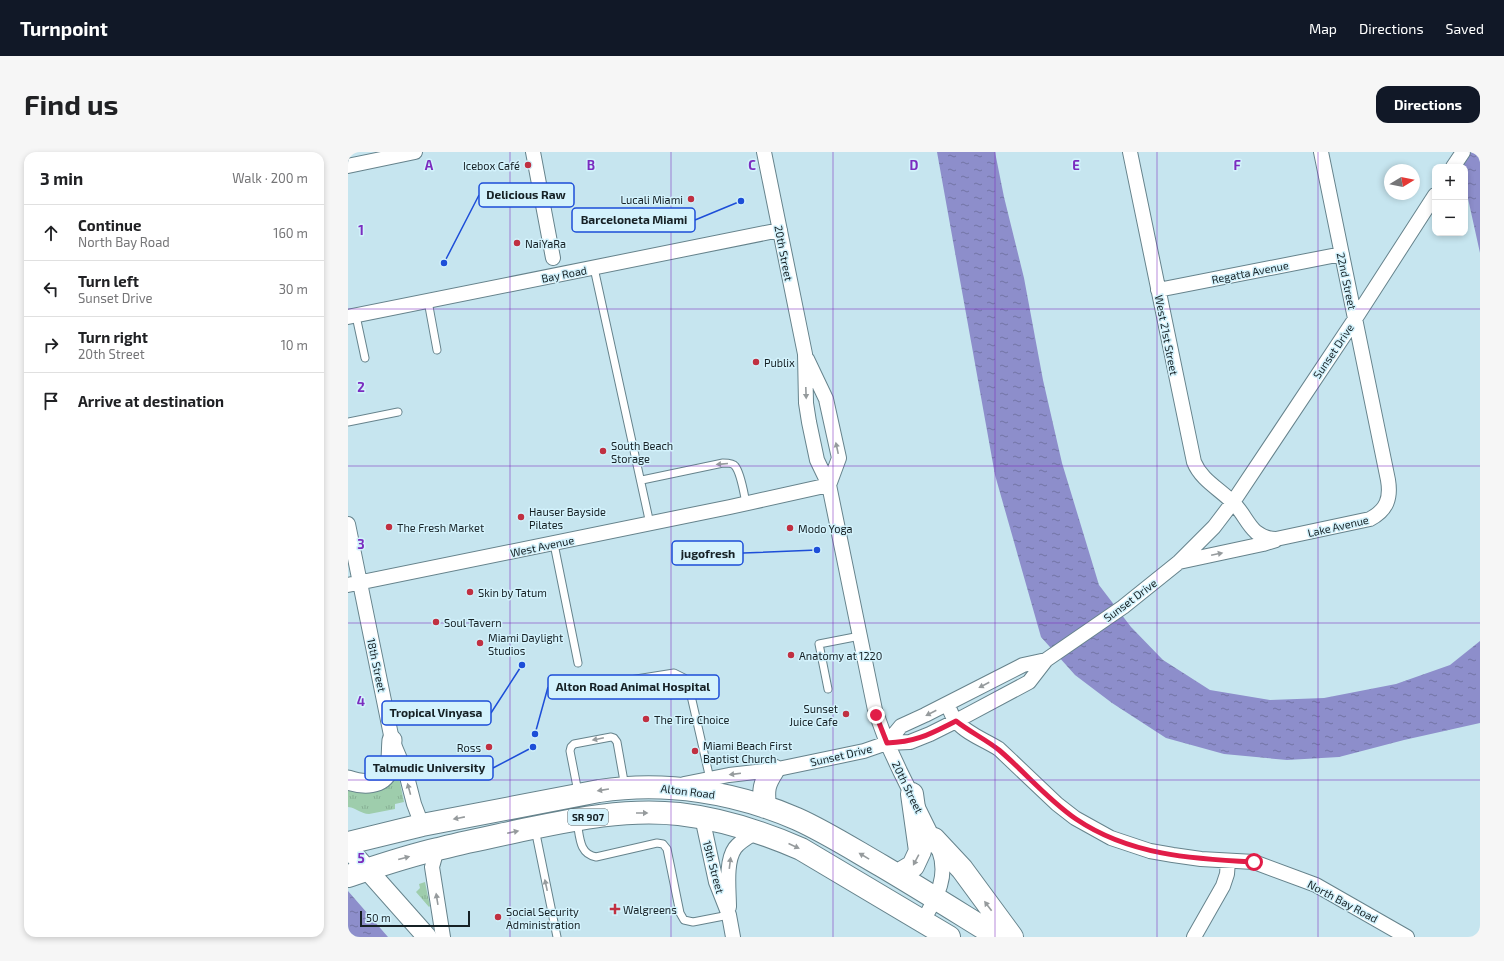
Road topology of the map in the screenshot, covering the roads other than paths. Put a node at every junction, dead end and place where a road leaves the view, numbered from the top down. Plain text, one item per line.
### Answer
1 (415, 152) edge
2 (533, 152) edge
3 (764, 152) edge
4 (1130, 152) edge
5 (1321, 152) edge
6 (1463, 152) edge
7 (1455, 164) edge
8 (348, 166) edge
9 (1432, 200) edge
10 (780, 230) junction
11 (1342, 254) junction
12 (553, 258) dead end
13 (594, 268) junction
14 (1158, 290) junction
15 (428, 301) junction
16 (352, 317) edge
17 (1355, 319) junction
18 (437, 350) dead end
19 (805, 354) junction
20 (365, 358) dead end
21 (398, 412) dead end
22 (348, 422) edge
23 (642, 480) junction
24 (829, 485) junction
25 (1232, 502) junction
26 (746, 503) junction
27 (1388, 503) joint
28 (348, 524) edge
29 (650, 524) junction
30 (1282, 538) junction
31 (554, 544) junction
32 (1179, 562) junction
33 (354, 584) edge
34 (860, 636) junction
35 (1046, 660) junction
36 (578, 663) dead end
37 (1001, 676) junction
38 (630, 680) dead end
39 (828, 689) dead end
40 (1009, 693) junction
41 (947, 704) junction
42 (956, 721) junction
43 (392, 740) junction
44 (887, 743) junction
45 (773, 770) junction
46 (710, 779) junction
47 (348, 780) edge
48 (625, 787) junction
49 (669, 787) junction
50 (578, 794) junction
51 (912, 794) junction
52 (765, 807) junction
53 (702, 818) junction
54 (576, 819) junction
55 (422, 825) junction
56 (534, 828) junction
57 (758, 831) junction
58 (934, 840) junction
59 (348, 843) edge
60 (348, 848) edge
61 (437, 849) junction
62 (1228, 861) junction
63 (358, 873) edge
64 (898, 875) junction
65 (935, 898) junction
66 (729, 916) junction
67 (923, 921) junction
68 (947, 927) edge
69 (427, 937) edge
70 (443, 937) edge
71 (557, 937) edge
72 (733, 937) edge
73 (998, 937) edge
74 (1012, 937) edge
75 (1194, 937) edge
76 (1407, 937) edge

1 - 8 street
2 - 12 street
3 - 10 street, 20th Street
4 - 14 street, West 21st Street
5 - 11 street, 22nd Street
6 - 7 street
9 - 17 street, Sunset Drive
10 - 13 street, Bay Road
10 - 19 street, 20th Street
11 - 14 street, Regatta Avenue
11 - 17 street, 22nd Street
13 - 15 street, Bay Road
13 - 23 lane
14 - 25 street, West 21st Street
15 - 16 street, Bay Road
15 - 18 lane
16 - 20 lane
17 - 25 street, Sunset Drive
17 - 27 street, 22nd Street
19 -> 24 street, 20th Street
24 -> 19 street, 20th Street
21 - 22 lane
26 -> 23 lane
23 - 29 lane
24 - 26 street, West Avenue
24 - 34 street, 20th Street
25 - 30 street, Lake Avenue
25 - 32 street, Sunset Drive
26 - 29 street, West Avenue
27 - 30 street, Lake Avenue
28 - 33 street, 18th Street
29 - 31 street, West Avenue
32 -> 30 street, Lake Avenue
31 - 33 street, West Avenue
31 - 36 lane
32 - 35 street, Sunset Drive
33 - 43 street, 18th Street
34 - 39 lane
34 - 44 street, 20th Street
35 - 37 street
35 - 40 street, Sunset Drive
37 - 40 street
37 -> 41 street
38 - 46 lane
40 - 42 street, Sunset Drive
41 - 42 street, North Bay Road
41 -> 44 street
42 - 44 street, Sunset Drive
42 - 62 street, North Bay Road
43 - 47 main road
55 -> 43 street, 18th Street
44 - 45 street, Sunset Drive
44 - 51 street, 20th Street
45 -> 46 street, Sunset Drive
45 - 52 highway
46 - 49 street, Sunset Drive
48 - 49 highway, Alton Road / SR 907
48 -> 50 highway, Alton Road / SR 907
48 -> 50 lane
49 - 52 highway, Alton Road / SR 907
50 -> 55 highway, Alton Road / SR 907
51 - 58 street, 20th Street
51 -> 64 highway
64 -> 52 highway, Alton Road / SR 907
54 -> 53 highway, Alton Road / SR 907
53 - 57 highway, Alton Road / SR 907
53 - 66 street, 19th Street
54 - 56 highway, Alton Road / SR 907
54 - 66 lane
55 - 59 highway, Alton Road / SR 907
61 -> 56 highway, Alton Road / SR 907
71 -> 56 lane
66 -> 57 street, 19th Street
57 -> 67 highway, Alton Road / SR 907
58 - 65 street, 20th Street
74 -> 58 highway
60 - 63 main road
63 -> 61 highway, Alton Road / SR 907
70 -> 61 street
62 - 75 street
62 - 76 street, North Bay Road
63 - 69 main road
64 - 65 highway, Alton Road / SR 907
65 - 67 street, 20th Street
65 - 68 highway, Alton Road / SR 907
66 - 72 street, 19th Street
67 - 68 highway, Alton Road / SR 907
68 - 73 highway, Alton Road / SR 907

